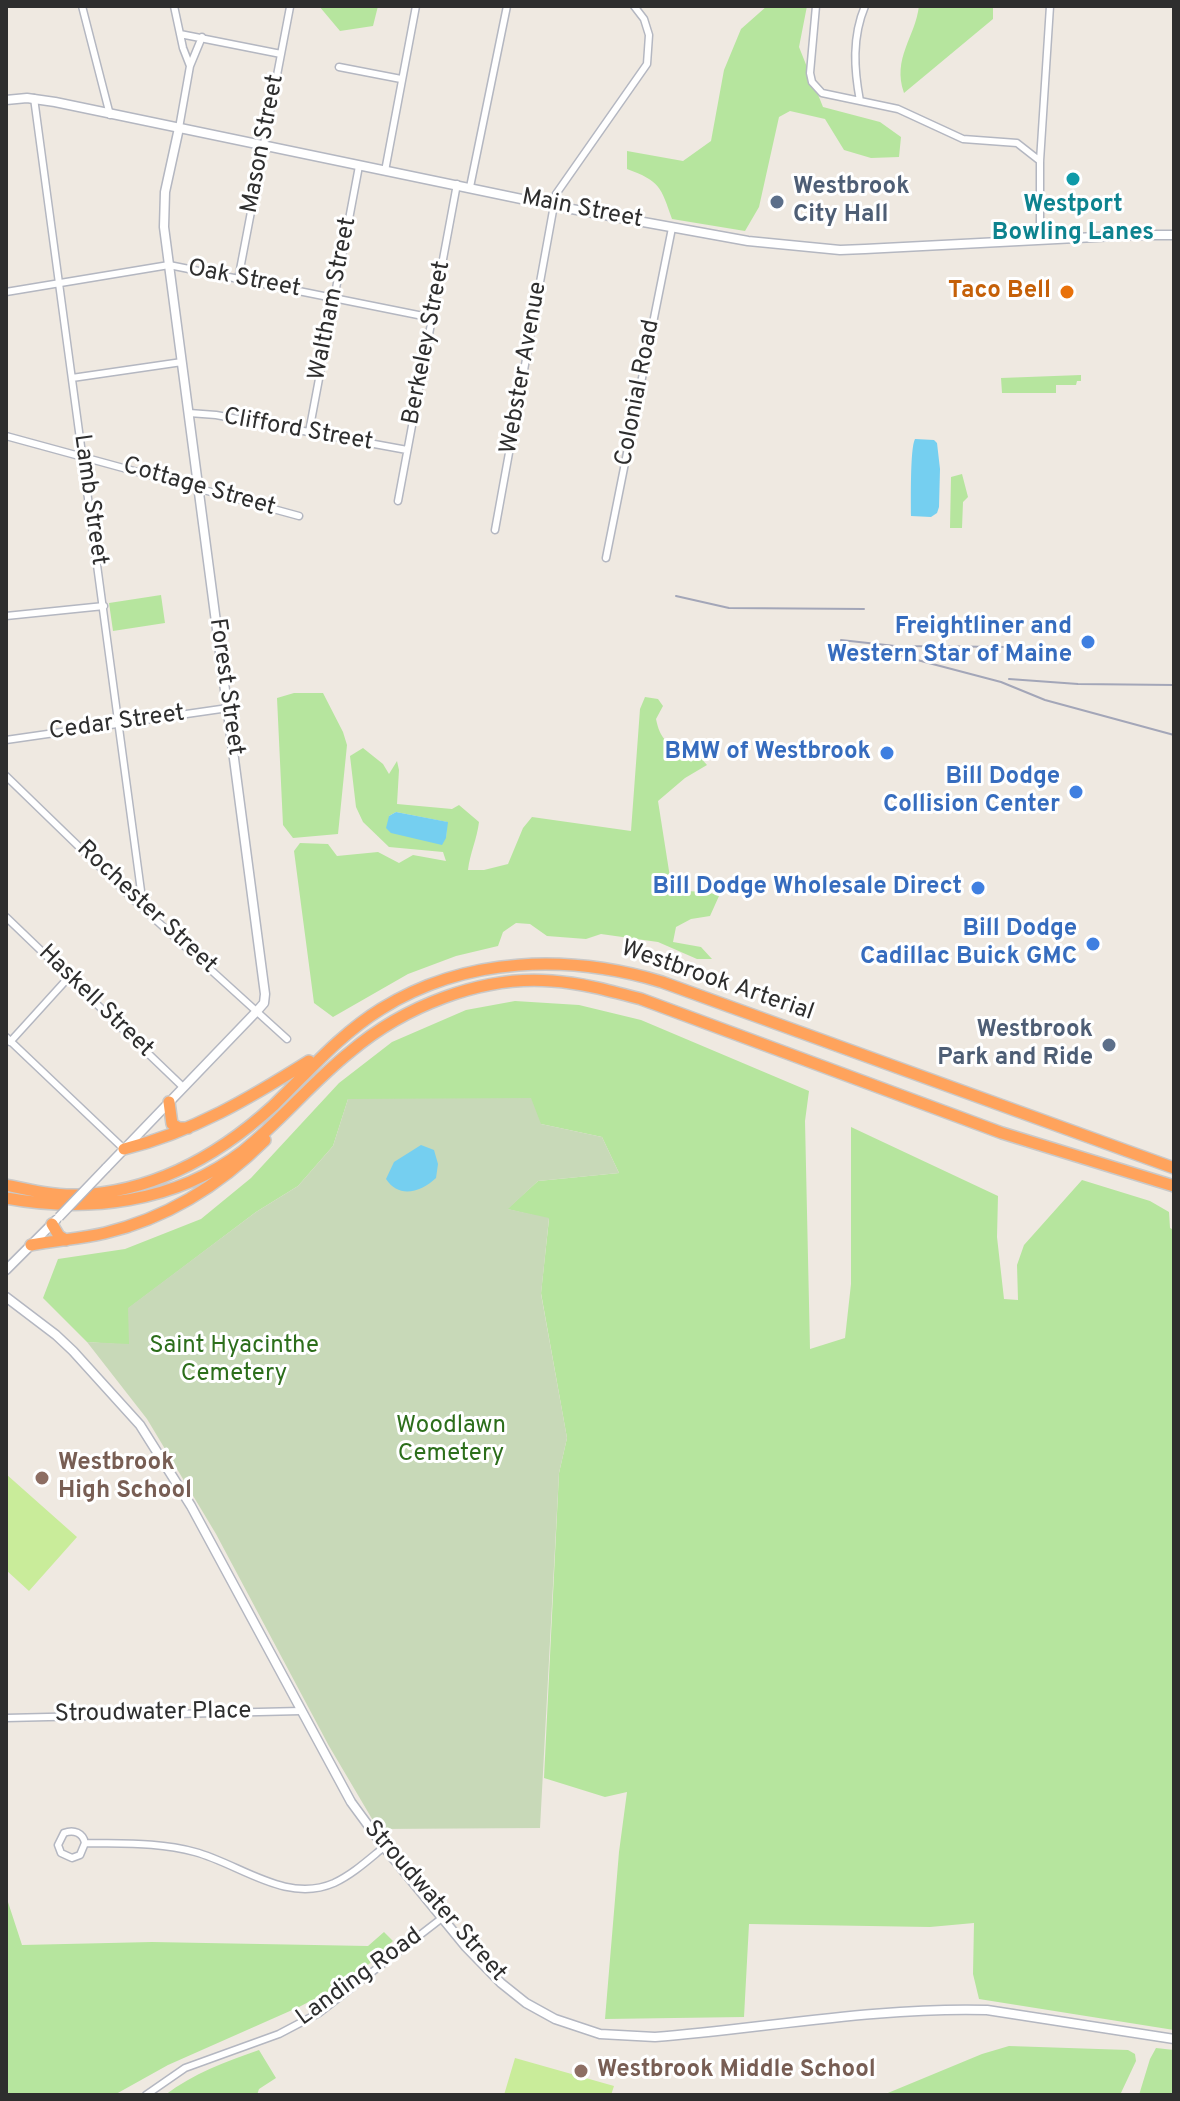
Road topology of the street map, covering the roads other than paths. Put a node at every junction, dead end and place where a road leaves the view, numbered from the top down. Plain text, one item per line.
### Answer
1 (82, 6) edge
2 (174, 6) edge
3 (416, 6) edge
4 (507, 6) edge
5 (634, 6) edge
6 (816, 6) edge
7 (865, 6) edge
8 (1050, 6) edge
9 (290, 7) edge
10 (180, 34) junction
11 (202, 37) junction
12 (281, 54) junction
13 (190, 66) junction
14 (339, 67) dead end
15 (401, 79) junction
16 (34, 98) junction
17 (6, 100) edge
18 (860, 101) junction
19 (110, 115) junction
20 (179, 128) junction
21 (264, 146) junction
22 (1040, 161) junction
23 (359, 166) junction
24 (385, 171) junction
25 (457, 184) junction
26 (470, 187) junction
27 (555, 206) junction
28 (672, 228) junction
29 (1171, 234) edge
30 (1040, 239) junction
31 (169, 265) junction
32 (238, 280) junction
33 (60, 283) junction
34 (6, 292) edge
35 (334, 298) junction
36 (433, 318) junction
37 (182, 362) junction
38 (72, 378) junction
39 (189, 413) junction
40 (309, 432) junction
41 (6, 436) edge
42 (407, 450) junction
43 (83, 455) junction
44 (198, 488) junction
45 (398, 501) dead end
46 (299, 516) dead end
47 (495, 530) dead end
48 (606, 558) dead end
49 (104, 606) junction
50 (6, 616) edge
51 (228, 708) junction
52 (120, 723) junction
53 (6, 740) edge
54 (6, 776) edge
55 (136, 902) junction
56 (6, 917) edge
57 (69, 977) junction
58 (257, 1011) junction
59 (8, 1039) edge
60 (287, 1039) dead end
61 (320, 1055) junction
62 (183, 1087) junction
63 (169, 1102) junction
64 (286, 1112) junction
65 (188, 1128) junction
66 (124, 1149) junction
67 (1174, 1168) edge
68 (6, 1185) edge
69 (1174, 1186) edge
70 (6, 1198) edge
71 (56, 1220) junction
72 (66, 1240) junction
73 (31, 1245) junction
74 (6, 1270) edge
75 (6, 1297) edge
76 (301, 1711) junction
77 (6, 1718) edge
78 (85, 1843) junction
79 (384, 1847) junction
80 (442, 1918) junction
81 (1174, 2039) edge
82 (146, 2095) edge

1 - 19 street
2 - 10 street, Forest Street
3 - 15 street
4 - 26 street
5 - 27 street, Webster Avenue
6 - 18 street
7 - 18 street
8 - 22 street
9 - 12 street, Mason Street
10 - 11 street
10 - 13 street, Forest Street
11 - 12 street
11 - 13 street
12 - 21 street, Mason Street
13 - 20 street, Forest Street
14 - 15 street
15 - 24 street
16 - 17 main road, Main Street
16 - 19 main road, Main Street
16 - 33 street, Lamb Street
18 - 22 street
19 - 20 main road, Main Street
20 - 21 main road, Main Street
20 - 31 main road, Forest Street
21 - 23 main road, Main Street
21 - 32 street, Mason Street
22 - 30 street
23 - 24 main road, Main Street
23 - 35 street, Waltham Street
24 - 25 main road, Main Street
25 - 26 main road, Main Street
25 - 36 street, Berkeley Street
26 - 27 main road, Main Street
27 - 28 main road, Main Street
27 - 47 street, Webster Avenue
28 - 30 main road, Main Street
28 - 48 street, Colonial Road
29 - 30 main road, Main Street
31 - 32 street, Oak Street
31 - 33 street, Oak Street
31 - 37 main road, Forest Street
32 - 35 street, Oak Street
33 - 34 street, Oak Street
33 - 38 street, Lamb Street
35 - 36 street, Oak Street
35 - 40 street, Waltham Street
36 - 42 street, Berkeley Street
37 - 38 street
37 - 39 main road, Forest Street
38 - 43 street, Lamb Street
39 - 40 street, Clifford Street
39 - 44 main road, Forest Street
40 - 42 street, Clifford Street
41 - 43 street, Cottage Street
42 - 45 street, Berkeley Street
43 - 44 street, Cottage Street
43 - 49 street, Lamb Street
44 - 46 street, Cottage Street
44 - 51 main road, Forest Street
49 - 50 street
49 - 52 street, Lamb Street
51 - 52 street, Cedar Street
51 - 58 main road, Forest Street
52 - 53 street, Cedar Street
52 - 55 street, Lamb Street
54 - 55 street, Rochester Street
55 - 58 street, Rochester Street
56 - 57 street, Haskell Street
57 - 59 street
57 - 62 street, Haskell Street
58 - 60 street, Rochester Street
58 - 62 main road
59 - 66 street
61 - 65 highway
61 - 67 highway, Westbrook Arterial
61 - 68 highway, Westbrook Arterial
62 - 63 main road
63 - 65 highway
63 - 66 main road
64 - 69 highway, Westbrook Arterial
64 - 70 highway, Westbrook Arterial
64 - 72 highway
65 - 66 highway
66 - 71 main road, bridge
71 - 72 highway
71 - 73 main road
72 - 73 highway
73 - 74 main road
75 - 76 main road, Stroudwater Street
76 - 77 street, Stroudwater Place
76 - 79 main road, Stroudwater Street
78 - 78 street
78 - 79 street
79 - 80 main road, Stroudwater Street
80 - 81 main road, Stroudwater Street
80 - 82 street, Landing Road

